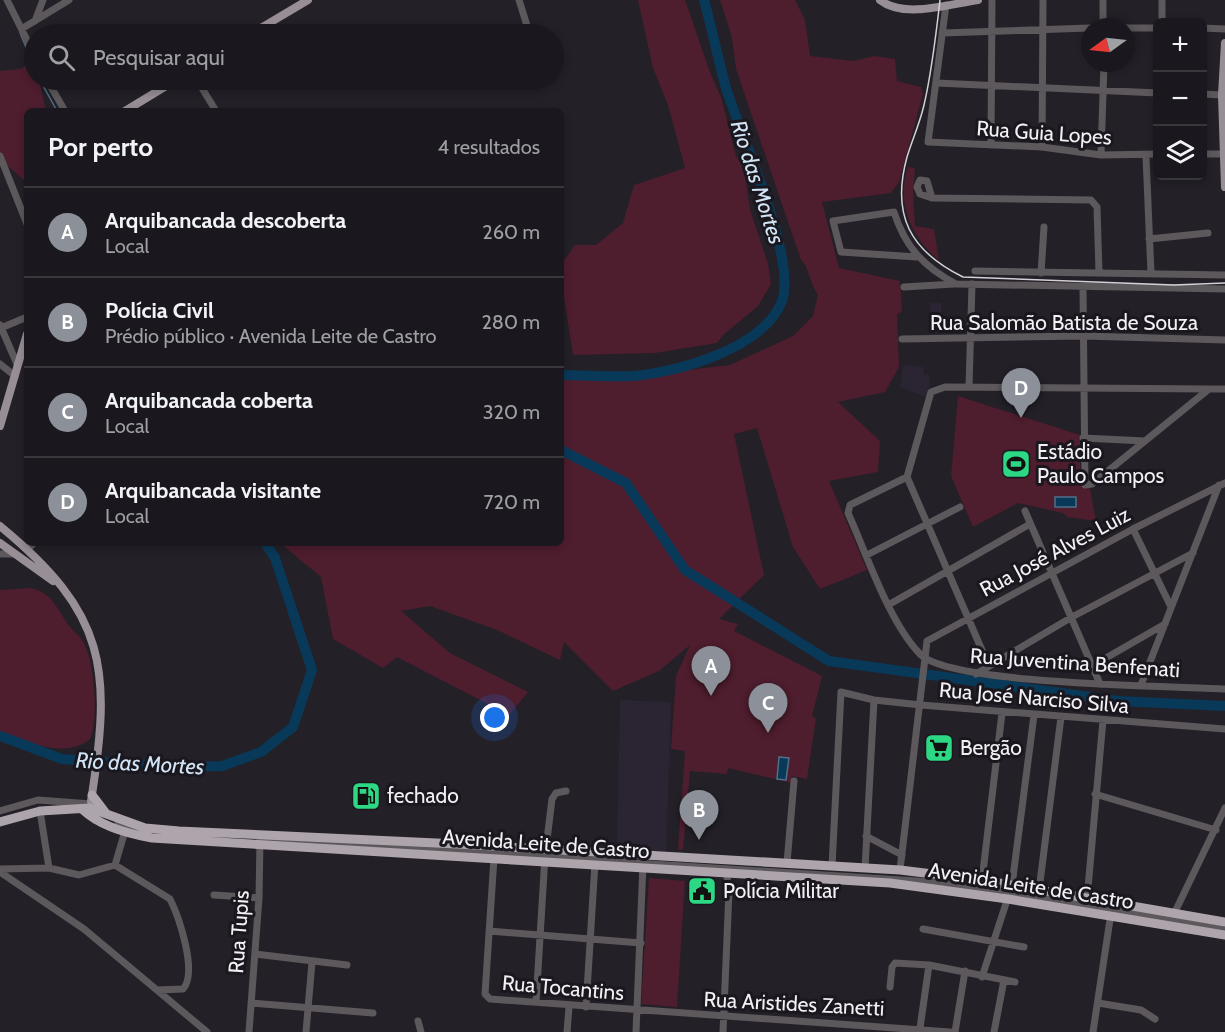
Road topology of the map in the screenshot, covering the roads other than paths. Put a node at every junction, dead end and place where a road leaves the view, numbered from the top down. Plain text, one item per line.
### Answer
1 (7, 0) edge
2 (43, 0) edge
3 (69, 0) edge
4 (308, 0) edge
5 (519, 0) edge
6 (880, 0) edge
7 (978, 0) edge
8 (992, 0) edge
9 (1043, 0) edge
10 (1103, 0) edge
11 (1162, 0) edge
12 (946, 5) junction
13 (1103, 18) edge
14 (1162, 18) edge
15 (35, 21) junction
16 (30, 24) edge
17 (268, 24) edge
18 (526, 24) edge
19 (23, 28) edge
20 (1081, 28) edge
21 (1135, 28) edge
22 (1153, 28) edge
23 (1207, 28) edge
24 (1044, 29) junction
25 (1225, 29) edge
26 (993, 32) junction
27 (942, 33) junction
28 (1225, 43) edge
29 (1104, 72) edge
30 (938, 83) junction
31 (992, 87) junction
32 (1044, 87) junction
33 (53, 90) edge
34 (160, 90) edge
35 (203, 90) edge
36 (1104, 91) junction
37 (1153, 93) edge
38 (1207, 94) edge
39 (1222, 95) junction
40 (63, 108) edge
41 (130, 108) edge
42 (214, 108) edge
43 (1224, 111) edge
44 (991, 145) junction
45 (1042, 147) junction
46 (1207, 154) edge
47 (1223, 154) junction
48 (1101, 155) junction
49 (1153, 155) edge
50 (0, 156) edge
51 (1146, 157) junction
52 (1225, 187) edge
53 (932, 198) dead end
54 (24, 216) edge
55 (1044, 227) dead end
56 (1208, 233) dead end
57 (1149, 239) junction
58 (917, 257) junction
59 (975, 271) dead end
60 (1041, 273) junction
61 (1099, 273) junction
62 (1151, 273) junction
63 (1225, 275) edge
64 (956, 284) junction
65 (972, 284) junction
66 (904, 287) dead end
67 (1083, 287) junction
68 (1225, 289) edge
69 (24, 318) edge
70 (1, 326) edge
71 (971, 336) junction
72 (1084, 336) junction
73 (902, 339) dead end
74 (1225, 340) edge
75 (24, 343) edge
76 (0, 364) edge
77 (17, 364) junction
78 (15, 376) junction
79 (969, 387) junction
80 (1084, 388) junction
81 (1225, 388) edge
82 (1209, 389) junction
83 (0, 426) edge
84 (1083, 438) junction
85 (1145, 441) junction
86 (907, 477) junction
87 (1222, 484) edge
88 (960, 507) dead end
89 (1024, 511) dead end
90 (929, 523) junction
91 (1030, 524) junction
92 (0, 526) edge
93 (1132, 529) junction
94 (0, 543) edge
95 (24, 543) edge
96 (28, 546) edge
97 (1193, 553) junction
98 (0, 554) edge
99 (14, 554) junction
100 (867, 555) junction
101 (948, 570) junction
102 (1052, 574) junction
103 (1153, 574) junction
104 (66, 590) junction
105 (890, 604) junction
106 (1171, 607) junction
107 (1072, 617) junction
108 (968, 618) junction
109 (1165, 624) junction
110 (925, 658) junction
111 (988, 664) junction
112 (1092, 666) junction
113 (976, 674) junction
114 (1100, 684) junction
115 (1141, 685) junction
116 (1225, 689) edge
117 (874, 700) junction
118 (922, 701) junction
119 (1002, 713) junction
120 (1034, 715) junction
121 (1061, 717) junction
122 (1103, 720) junction
123 (1225, 729) edge
124 (794, 781) dead end
125 (566, 790) dead end
126 (1095, 795) junction
127 (90, 804) junction
128 (1225, 808) edge
129 (0, 811) edge
130 (40, 811) junction
131 (1225, 814) edge
132 (0, 822) edge
133 (1215, 830) junction
134 (125, 831) junction
135 (866, 836) junction
136 (260, 840) junction
137 (545, 855) junction
138 (902, 855) junction
139 (494, 858) junction
140 (596, 858) junction
141 (643, 862) junction
142 (787, 863) junction
143 (115, 866) junction
144 (724, 866) junction
145 (832, 866) junction
146 (49, 868) junction
147 (865, 868) junction
148 (900, 870) junction
149 (0, 871) edge
150 (982, 880) junction
151 (892, 881) junction
152 (1039, 890) junction
153 (1010, 892) junction
154 (214, 895) dead end
155 (259, 898) junction
156 (1087, 899) junction
157 (1111, 910) junction
158 (1174, 920) junction
159 (1225, 922) edge
160 (924, 929) dead end
161 (1225, 930) edge
162 (489, 931) junction
163 (540, 934) junction
164 (1225, 935) edge
165 (590, 940) junction
166 (995, 941) junction
167 (641, 943) junction
168 (1024, 947) dead end
169 (255, 954) junction
170 (312, 962) junction
171 (929, 964) junction
172 (347, 965) dead end
173 (965, 971) junction
174 (982, 977) junction
175 (1004, 980) junction
176 (1016, 982) dead end
177 (890, 987) dead end
178 (158, 990) junction
179 (536, 1002) junction
180 (250, 1003) junction
181 (1098, 1003) junction
182 (569, 1007) junction
183 (586, 1007) junction
184 (308, 1008) junction
185 (637, 1011) junction
186 (373, 1013) dead end
187 (724, 1017) junction
188 (1155, 1019) dead end
189 (418, 1021) dead end
190 (920, 1028) junction
191 (207, 1032) edge
192 (249, 1032) edge
193 (306, 1032) edge
194 (421, 1032) edge
195 (567, 1032) edge
196 (636, 1032) edge
197 (723, 1032) edge
198 (950, 1032) edge
199 (956, 1032) edge
200 (994, 1032) edge
201 (1093, 1032) edge

1 - 19 street
2 - 15 street
3 - 15 street
4 - 17 main road
5 - 18 street
6 - 12 main road
7 - 12 main road
8 - 26 street
9 - 24 street
10 - 13 street
11 - 14 street
12 - 27 street
15 - 16 street
20 - 24 street
21 - 22 street
23 - 25 street
24 - 26 street
24 - 32 street
26 - 27 street
26 - 31 street
27 - 30 street
28 - 39 main road
29 - 36 street
30 - 31 street
30 - 44 street, Rua Guia Lopes
31 - 32 street
31 - 44 street
32 - 36 street
32 - 45 street
33 - 40 street
34 - 41 main road
35 - 42 street
36 - 37 street
36 - 48 street
38 - 39 street
39 - 43 main road
43 - 47 main road
44 - 45 street, Rua Guia Lopes
45 - 48 street, Rua Guia Lopes
46 - 47 street
47 - 52 main road
48 - 51 street, Rua Guia Lopes
49 - 51 street, Rua Guia Lopes
50 - 54 street
51 - 57 street
53 - 61 street
55 - 60 street
56 - 57 street
57 - 62 street
58 - 58 street
58 - 64 street
59 - 60 street
60 - 61 street
61 - 62 street
62 - 63 street
64 - 65 street
64 - 66 street
65 - 67 street
65 - 71 street
67 - 68 street
67 - 72 street
69 - 70 street
70 - 77 street
71 - 72 street, Rua Salomão Batista de Souza
71 - 73 street, Rua Salomão Batista de Souza
71 - 79 street
72 - 74 street, Rua Salomão Batista de Souza
72 - 80 street
75 - 77 main road
76 - 78 street
77 - 78 main road
78 - 83 main road
79 - 80 street
79 - 86 street
80 - 82 street
80 - 84 street
81 - 82 street
82 - 85 street
84 - 85 street
84 - 85 street
86 - 90 street
86 - 100 street
87 - 93 street, Rua José Alves Luiz
87 - 97 street
88 - 90 street
89 - 91 street
90 - 100 street
90 - 101 street
91 - 101 street
91 - 102 street
92 - 95 main road
93 - 102 street, Rua José Alves Luiz
93 - 103 street
94 - 99 main road
96 - 99 main road
96 - 104 main road
97 - 103 street
97 - 106 street
98 - 99 street
99 - 104 main road
100 - 105 street
101 - 105 street
101 - 108 street
102 - 107 street
102 - 108 street, Rua José Alves Luiz
103 - 106 street
103 - 107 street
104 - 127 main road
105 - 110 street
106 - 109 street
107 - 111 street
107 - 112 street
108 - 110 street, Rua José Alves Luiz
108 - 111 street
109 - 112 street
109 - 115 street
110 - 113 street, Rua Juventina Benfenati
110 - 118 street, Rua José Alves Luiz
111 - 113 street
112 - 114 street
113 - 114 street, Rua Juventina Benfenati
114 - 115 street, Rua Juventina Benfenati
115 - 116 street, Rua Juventina Benfenati
117 - 118 street, Rua José Narciso Silva
117 - 135 street
117 - 145 street, Rua José Narciso Silva
118 - 119 street, Rua José Narciso Silva
118 - 138 street, Rua José Alves Luiz
119 - 120 street, Rua José Narciso Silva
119 - 150 street
120 - 121 street, Rua José Narciso Silva
120 - 153 street
121 - 122 street, Rua José Narciso Silva
121 - 152 street
122 - 123 street, Rua José Narciso Silva
122 - 126 street
124 - 142 street
125 - 137 street
126 - 133 street
126 - 156 street
127 - 129 street
127 - 130 highway, Avenida Leite de Castro
127 - 134 highway, Avenida Leite de Castro
127 - 136 highway, Avenida Leite de Castro
128 - 133 street
130 - 132 highway, Avenida Leite de Castro
130 - 146 street
131 - 133 street
133 - 158 street
134 - 136 highway, Avenida Leite de Castro
134 - 143 street
135 - 138 street
135 - 147 street
136 - 137 highway, Avenida Leite de Castro
136 - 139 highway, Avenida Leite de Castro
136 - 155 street, Rua Tupis
137 - 139 highway, Avenida Leite de Castro
137 - 140 highway, Avenida Leite de Castro
137 - 163 street
138 - 148 street, Rua José Alves Luiz
139 - 162 street
140 - 141 highway, Avenida Leite de Castro
140 - 141 highway, Avenida Leite de Castro
140 - 165 street
141 - 144 highway, Avenida Leite de Castro
141 - 144 highway, Avenida Leite de Castro
141 - 167 street
142 - 144 highway, Avenida Leite de Castro
142 - 145 highway, Avenida Leite de Castro
143 - 146 street
143 - 178 street
144 - 151 highway, Avenida Leite de Castro
144 - 187 street
145 - 147 highway, Avenida Leite de Castro
146 - 149 street
147 - 148 highway, Avenida Leite de Castro
148 - 150 highway, Avenida Leite de Castro
148 - 151 highway
149 - 178 street
150 - 153 highway, Avenida Leite de Castro
151 - 153 highway, Avenida Leite de Castro
152 - 153 highway, Avenida Leite de Castro
152 - 156 highway, Avenida Leite de Castro
153 - 157 highway, Avenida Leite de Castro
153 - 166 street
154 - 155 street
155 - 169 street, Rua Tupis
156 - 157 highway, Avenida Leite de Castro
157 - 158 highway, Avenida Leite de Castro
157 - 158 highway, Avenida Leite de Castro
157 - 181 street
158 - 159 highway, Avenida Leite de Castro
158 - 161 street
158 - 164 highway, Avenida Leite de Castro
160 - 166 street
162 - 163 street
162 - 179 street, Rua Tocantins
163 - 165 street
163 - 179 street
165 - 167 street
165 - 183 street
166 - 168 street
166 - 174 street
167 - 185 street
169 - 170 street
169 - 180 street, Rua Tupis
170 - 172 street
170 - 184 street
171 - 173 street
171 - 177 street
171 - 190 street
173 - 174 street
173 - 199 street
174 - 175 street
175 - 176 street
175 - 200 street
178 - 191 street
179 - 182 street, Rua Tocantins
180 - 184 street
180 - 192 street, Rua Tupis
181 - 188 street
181 - 201 street
182 - 183 street, Rua Tocantins
182 - 195 street
183 - 185 street, Rua Tocantins
184 - 186 street
184 - 193 street
185 - 187 street, Rua Aristides Zanetti
185 - 196 street
187 - 190 street, Rua Aristides Zanetti
187 - 197 street
189 - 194 street
190 - 198 street, Rua Aristides Zanetti

